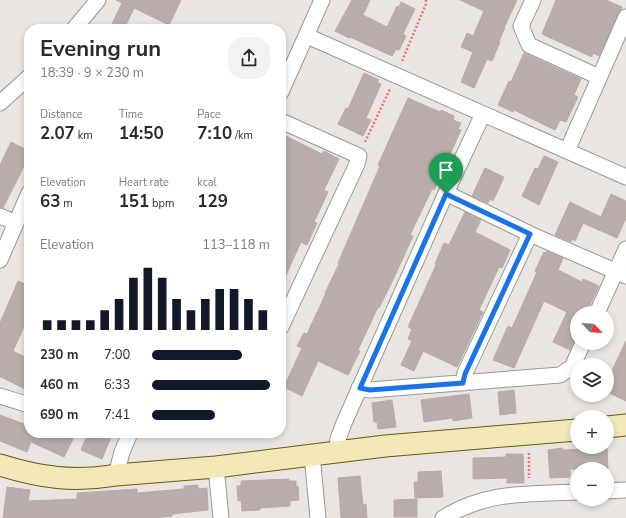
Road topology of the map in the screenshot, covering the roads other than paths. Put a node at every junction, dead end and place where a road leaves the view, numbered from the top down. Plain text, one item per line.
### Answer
1 (98, 0) edge
2 (322, 0) edge
3 (533, 0) edge
4 (626, 17) edge
5 (78, 24) edge
6 (307, 36) junction
7 (599, 77) junction
8 (286, 81) edge
9 (24, 82) edge
10 (0, 103) edge
11 (483, 114) junction
12 (286, 123) edge
13 (567, 151) junction
14 (626, 177) edge
15 (446, 194) junction
16 (24, 205) edge
17 (0, 216) edge
18 (16, 223) junction
19 (530, 234) junction
20 (626, 249) edge
21 (0, 260) edge
22 (621, 274) edge
23 (601, 306) edge
24 (286, 316) edge
25 (580, 350) edge
26 (463, 383) junction
27 (360, 388) junction
28 (0, 396) edge
29 (24, 403) edge
30 (626, 425) edge
31 (614, 426) edge
32 (570, 431) edge
33 (128, 438) edge
34 (336, 453) junction
35 (312, 455) junction
36 (0, 465) edge
37 (216, 467) junction
38 (116, 475) junction
39 (626, 490) edge
40 (614, 491) edge
41 (570, 492) edge
42 (221, 518) edge
43 (318, 518) edge
44 (443, 518) edge

1 - 5 street
2 - 6 street
3 - 7 street
4 - 7 street
6 - 8 street
6 - 11 street
7 - 13 street
9 - 10 street
11 - 13 street
11 - 15 street
12 - 24 street
13 - 14 street
15 - 19 street
15 - 27 street
16 - 18 street
17 - 18 street
18 - 21 street
19 - 22 street
19 - 26 street
20 - 22 street
22 - 23 street
25 - 26 street
26 - 27 street
27 - 34 street
28 - 29 street
30 - 31 street
32 - 34 street
33 - 38 street
34 - 35 street
35 - 37 street
35 - 43 street
36 - 38 street
37 - 38 street
37 - 42 street
39 - 40 street
41 - 44 street

